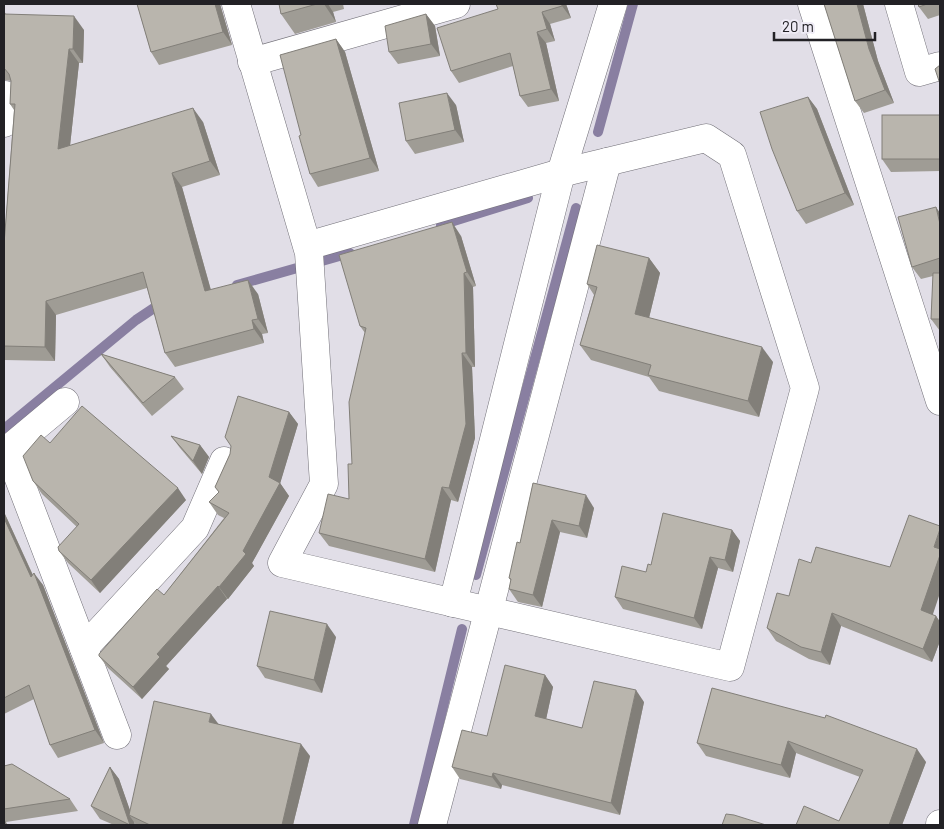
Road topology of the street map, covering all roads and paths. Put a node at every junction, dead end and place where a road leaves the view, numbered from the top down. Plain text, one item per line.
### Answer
1 (236, 4) edge
2 (456, 4) edge
3 (613, 4) edge
4 (812, 4) edge
5 (899, 4) edge
6 (252, 62) junction
7 (940, 66) edge
8 (4, 95) edge
9 (4, 123) edge
10 (608, 162) junction
11 (561, 173) junction
12 (309, 260) junction
13 (940, 401) edge
14 (66, 402) dead end
15 (6, 451) edge
16 (224, 461) dead end
17 (453, 603) junction
18 (488, 611) junction
19 (84, 648) junction
20 (117, 735) dead end
21 (432, 825) edge

1 - 6 street
2 - 6 street
3 - 11 street
4 - 13 street
5 - 7 street
6 - 12 street
8 - 9 street
10 - 11 street
10 - 18 street
10 - 18 street
11 - 12 street
11 - 17 street
12 - 17 street
14 - 15 street
15 - 19 street
16 - 19 street
17 - 18 street
18 - 21 street
19 - 20 street

